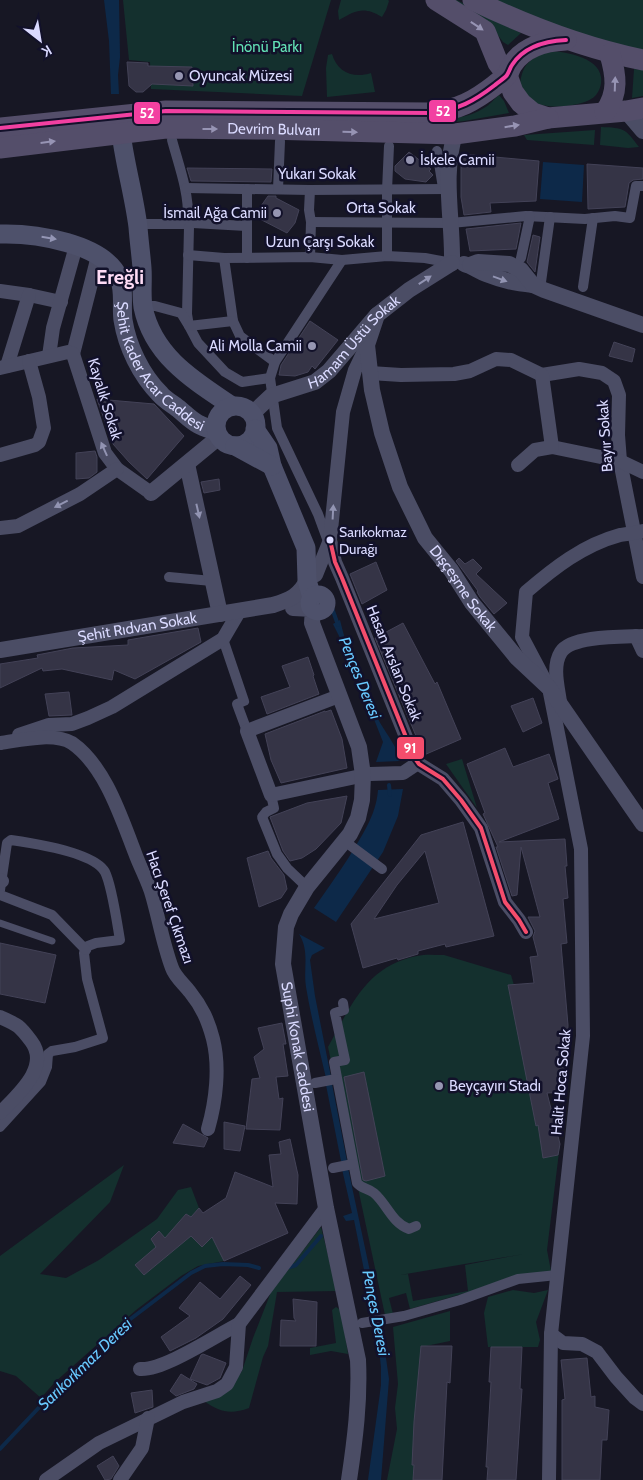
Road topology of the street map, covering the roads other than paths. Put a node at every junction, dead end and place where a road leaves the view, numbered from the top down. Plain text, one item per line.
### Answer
1 (436, 0) edge
2 (473, 0) edge
3 (566, 40) junction
4 (610, 54) junction
5 (643, 60) edge
6 (507, 75) junction
7 (625, 111) edge
8 (548, 118) junction
9 (0, 128) edge
10 (643, 131) edge
11 (121, 133) junction
12 (455, 134) junction
13 (172, 140) dead end
14 (280, 140) dead end
15 (389, 146) dead end
16 (0, 148) edge
17 (437, 151) dead end
18 (643, 186) edge
19 (186, 188) junction
20 (247, 189) junction
21 (278, 189) junction
22 (445, 189) junction
23 (310, 190) junction
24 (387, 190) junction
25 (530, 216) junction
26 (550, 218) junction
27 (593, 218) junction
28 (311, 222) junction
29 (189, 223) junction
30 (451, 223) junction
31 (133, 224) junction
32 (387, 224) junction
33 (246, 226) junction
34 (0, 234) edge
35 (76, 246) junction
36 (188, 255) junction
37 (98, 256) junction
38 (387, 256) junction
39 (310, 257) junction
40 (224, 258) junction
41 (247, 258) junction
42 (521, 258) dead end
43 (342, 260) junction
44 (452, 263) junction
45 (537, 283) junction
46 (583, 287) dead end
47 (0, 291) edge
48 (29, 295) junction
49 (61, 302) junction
50 (143, 306) junction
51 (377, 315) junction
52 (233, 321) junction
53 (643, 325) edge
54 (189, 326) junction
55 (367, 345) junction
56 (73, 354) junction
57 (49, 356) junction
58 (29, 361) junction
59 (275, 362) junction
60 (4, 367) edge
61 (370, 373) junction
62 (542, 375) junction
63 (270, 378) junction
64 (202, 386) junction
65 (273, 404) junction
66 (232, 406) junction
67 (254, 421) junction
68 (221, 434) junction
69 (552, 448) junction
70 (0, 455) edge
71 (620, 461) junction
72 (187, 464) junction
73 (518, 465) dead end
74 (272, 466) junction
75 (117, 469) junction
76 (643, 472) edge
77 (151, 493) joint
78 (0, 528) edge
79 (638, 532) edge
80 (330, 542) junction
81 (169, 577) dead end
82 (643, 577) edge
83 (342, 578) junction
84 (212, 581) junction
85 (316, 594) junction
86 (293, 603) junction
87 (240, 610) junction
88 (220, 614) junction
89 (640, 636) edge
90 (224, 639) junction
91 (0, 650) edge
92 (643, 651) edge
93 (549, 688) junction
94 (339, 696) junction
95 (560, 704) junction
96 (247, 731) junction
97 (1, 744) edge
98 (418, 763) junction
99 (363, 776) junction
100 (271, 795) junction
101 (643, 824) edge
102 (351, 846) dead end
103 (382, 869) dead end
104 (1, 884) edge
105 (307, 887) junction
106 (0, 895) edge
107 (0, 923) edge
108 (526, 932) dead end
109 (52, 941) dead end
110 (86, 950) junction
111 (343, 1003) dead end
112 (0, 1017) edge
113 (336, 1079) junction
114 (315, 1083) dead end
115 (0, 1114) edge
116 (0, 1127) edge
117 (208, 1129) dead end
118 (353, 1164) junction
119 (333, 1168) dead end
120 (326, 1208) junction
121 (416, 1226) dead end
122 (557, 1275) junction
123 (362, 1323) dead end
124 (239, 1324) junction
125 (551, 1334) junction
126 (140, 1369) dead end
127 (643, 1404) edge
128 (148, 1418) junction
129 (46, 1480) edge
130 (120, 1480) edge
131 (349, 1480) edge
132 (548, 1480) edge

1 -> 6 main road
2 - 3 main road
3 - 4 main road
3 - 6 main road, Devrim Bulvarı
4 - 5 main road
7 -> 4 main road
6 - 8 main road
6 - 9 main road, Devrim Bulvarı
7 - 8 main road, Devrim Bulvarı
7 - 10 street
12 -> 8 main road, Devrim Bulvarı
11 -> 12 main road, Devrim Bulvarı
16 -> 11 main road, Devrim Bulvarı
11 - 31 main road, Şehit Kader Acar Caddesi
12 - 22 street
13 - 19 street
14 - 21 street
15 - 24 street
17 - 22 street
18 - 27 street, Orta Sokak
19 - 20 street, Yukarı Sokak
19 - 29 street
20 - 21 street, Yukarı Sokak
20 - 33 street
21 - 23 street, Yukarı Sokak
22 - 24 street, Yukarı Sokak
22 - 30 street
23 - 24 street, Yukarı Sokak
23 - 28 street
24 - 32 street
25 - 26 street, Orta Sokak
25 - 30 street, Orta Sokak
25 - 42 street
26 - 27 street, Orta Sokak
26 - 45 street
27 - 46 street
28 - 32 street, Orta Sokak
28 - 39 street
29 - 31 street
29 - 33 street
29 - 36 street
30 - 32 street, Orta Sokak
30 - 44 street
31 - 50 main road, Şehit Kader Acar Caddesi
32 - 38 street
33 - 41 street
34 -> 35 main road
35 - 37 main road
35 - 49 street
36 - 40 street, Uzun Çarşı Sokak
36 - 54 street
37 - 56 street, Kayalık Sokak
37 - 68 main road, Şehit Kader Acar Caddesi
38 - 43 street, Uzun Çarşı Sokak
38 - 44 street, Uzun Çarşı Sokak
39 - 41 street, Uzun Çarşı Sokak
39 - 43 street, Uzun Çarşı Sokak
40 - 41 street, Uzun Çarşı Sokak
40 - 52 street
43 - 59 street
44 - 45 street
51 -> 44 street, Hamam Üstü Sokak
45 - 53 street
47 - 48 street
48 - 49 street
48 - 60 street
49 - 57 street
50 - 54 street
50 - 64 main road, Şehit Kader Acar Caddesi
51 - 55 street, Dışçeşme Sokak
51 - 65 street, Hamam Üstü Sokak
52 - 54 street
52 - 59 street
54 - 63 street
55 - 61 street, Dışçeşme Sokak
80 -> 55 street, Hasan Arslan Sokak
56 - 57 street, Kayalık Sokak
75 -> 56 street, Kayalık Sokak
57 - 58 street, Kayalık Sokak
58 - 60 street, Kayalık Sokak
58 - 70 street
59 - 63 street
61 - 62 street
61 - 93 street, Dışçeşme Sokak
62 - 69 street
62 - 71 street, Bayır Sokak
63 - 65 street, Hasan Arslan Sokak
64 - 66 main road, Şehit Kader Acar Caddesi
64 - 68 main road, Şehit Kader Acar Caddesi
65 - 67 street, Hamam Üstü Sokak
65 - 80 street, Hasan Arslan Sokak
66 - 67 main road
66 - 68 main road
67 - 68 main road
67 - 74 main road
68 - 72 street
68 - 74 main road
69 - 71 street
69 - 73 street
71 - 76 street
71 - 79 street, Bayır Sokak
72 - 77 street
72 -> 84 street
74 - 85 main road
75 - 77 street, Kayalık Sokak
75 -> 78 street
79 - 82 street, Bayır Sokak
79 - 93 street, Halit Hoca Sokak
80 - 83 street, Hasan Arslan Sokak
80 - 85 street, Hasan Arslan Sokak
81 - 84 street
83 - 85 street
83 - 98 street, Hasan Arslan Sokak
84 - 88 street
85 - 86 street, Şehit Rıdvan Sokak
85 - 86 street, Şehit Rıdvan Sokak
85 - 94 street, Suphi Konak Caddesi
86 - 87 street, Şehit Rıdvan Sokak
87 - 88 street, Şehit Rıdvan Sokak
87 - 90 street
88 - 91 street, Şehit Rıdvan Sokak
89 - 92 street
89 - 95 street
90 - 96 street
90 - 97 street
93 - 95 street, Dışçeşme Sokak
93 - 122 street, Halit Hoca Sokak
94 - 96 street
94 - 99 street, Suphi Konak Caddesi
95 - 101 street, Dışçeşme Sokak
96 - 100 street
97 - 117 street, Hacı Şeref Çıkmazı
98 - 99 street
98 - 108 street
99 - 100 street
99 - 105 street, Suphi Konak Caddesi
100 - 105 street
102 - 103 street
104 - 110 street
105 - 120 street, Suphi Konak Caddesi
106 - 110 street
107 - 109 lane
110 - 116 street
111 - 113 street
112 - 115 street
113 - 114 street
113 - 118 street
118 - 119 street
118 - 121 street
120 - 124 street
120 - 131 street, Suphi Konak Caddesi
122 - 123 street
122 - 125 street, Halit Hoca Sokak
124 - 126 street
124 - 128 street
125 - 127 street
125 - 132 street, Halit Hoca Sokak
128 - 129 street
128 - 130 street

